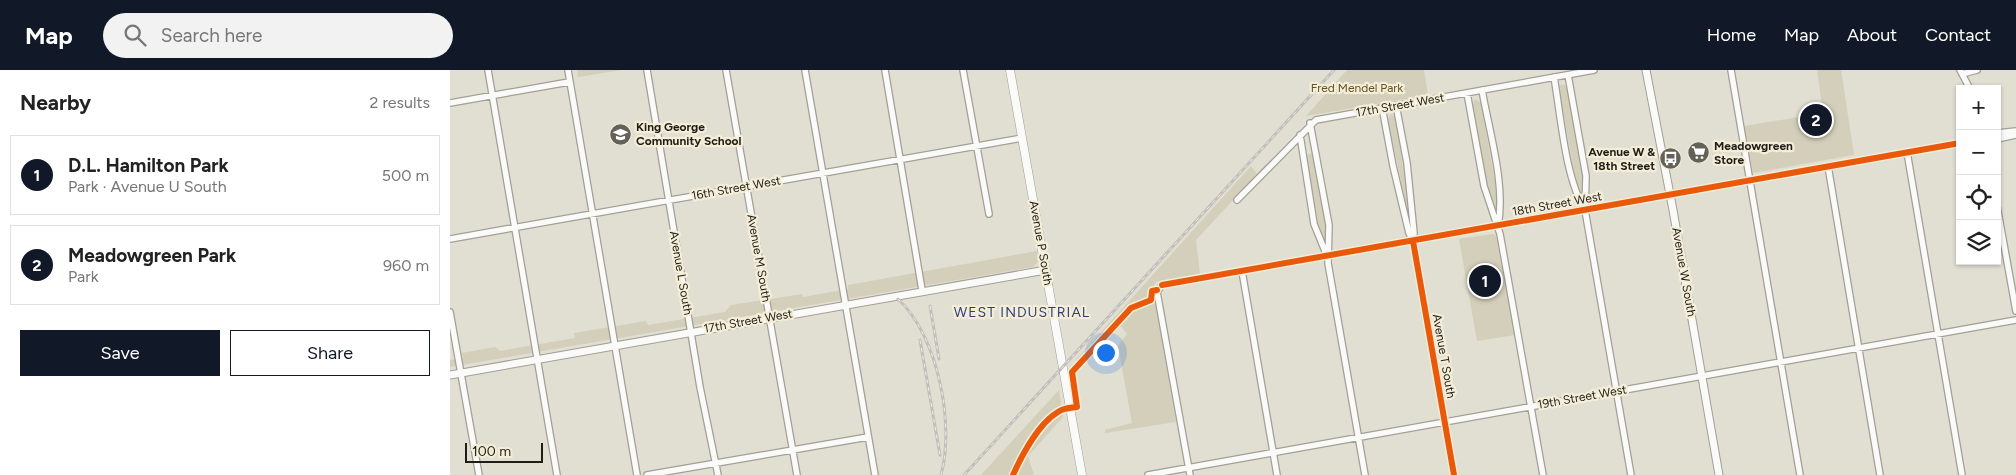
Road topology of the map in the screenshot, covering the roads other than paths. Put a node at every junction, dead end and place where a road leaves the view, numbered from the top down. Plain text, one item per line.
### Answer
1 (488, 70) edge
2 (568, 70) edge
3 (647, 70) edge
4 (726, 70) edge
5 (805, 70) edge
6 (885, 70) edge
7 (963, 70) edge
8 (1010, 70) edge
9 (1594, 70) edge
10 (1646, 70) edge
11 (1732, 70) edge
12 (1977, 70) edge
13 (1961, 72) edge
14 (1568, 75) junction
15 (1554, 77) junction
16 (569, 82) junction
17 (1968, 85) edge
18 (1482, 90) junction
19 (1468, 93) junction
20 (492, 96) junction
21 (450, 103) edge
22 (1396, 105) junction
23 (1382, 108) junction
24 (1310, 123) junction
25 (2016, 131) edge
26 (2001, 133) edge
27 (1300, 135) junction
28 (2016, 135) edge
29 (1022, 138) junction
30 (2001, 138) edge
31 (1956, 144) edge
32 (976, 145) junction
33 (1314, 146) junction
34 (1302, 148) junction
35 (1907, 152) junction
36 (900, 159) junction
37 (1828, 166) junction
38 (823, 172) junction
39 (1750, 180) junction
40 (746, 186) junction
41 (1670, 195) junction
42 (668, 200) junction
43 (1237, 200) dead end
44 (1585, 210) junction
45 (591, 213) junction
46 (989, 214) dead end
47 (2000, 220) edge
48 (1498, 226) junction
49 (514, 227) junction
50 (450, 238) edge
51 (1413, 241) junction
52 (1328, 256) junction
53 (1046, 270) junction
54 (1242, 271) junction
55 (922, 290) junction
56 (846, 304) junction
57 (2016, 311) edge
58 (450, 312) edge
59 (770, 317) junction
60 (2016, 320) edge
61 (691, 331) junction
62 (1938, 333) junction
63 (614, 345) junction
64 (1859, 348) junction
65 (537, 359) junction
66 (1780, 362) junction
67 (460, 373) junction
68 (450, 374) edge
69 (1702, 376) junction
70 (1617, 391) junction
71 (1530, 406) junction
72 (1444, 422) junction
73 (868, 437) junction
74 (1359, 437) junction
75 (793, 450) junction
76 (1273, 452) junction
77 (714, 464) junction
78 (1188, 468) junction
79 (479, 475) edge
80 (557, 475) edge
81 (637, 475) edge
82 (647, 475) edge
83 (718, 475) edge
84 (797, 475) edge
85 (875, 475) edge
86 (1082, 475) edge
87 (1148, 475) edge
88 (1190, 475) edge
89 (1277, 475) edge
90 (1365, 475) edge
91 (1454, 475) edge
92 (1543, 475) edge
93 (1631, 475) edge
94 (1719, 475) edge
95 (1800, 475) edge
96 (1880, 475) edge
97 (1962, 475) edge

1 - 20 street
2 - 16 street
3 - 42 street, Avenue L South
4 - 40 street, Avenue M South
5 - 38 street
6 - 36 street
7 - 32 street
8 - 29 main road, Avenue P South
9 - 14 street, 17th Street West
10 - 41 street, Avenue W South
11 - 39 street
12 - 13 street
13 - 17 street
14 - 15 street, 17th Street West
14 - 44 street
15 - 18 street, 17th Street West
15 - 44 street
16 - 20 street
16 - 45 street
18 - 19 street, 17th Street West
18 - 48 street
19 - 22 street, 17th Street West
19 - 48 street
20 - 21 street
20 - 49 street
22 - 23 street, 17th Street West
22 - 51 street, Avenue T South
23 - 24 street, 17th Street West
23 - 51 street, Avenue T South
24 - 27 street
24 - 33 street
25 - 26 street
27 - 34 street
27 - 43 street
28 - 30 street
29 - 32 street, 16th Street West
29 - 53 main road, Avenue P South
31 - 35 street, 18th Street West
32 - 36 street, 16th Street West
32 - 46 street
33 - 34 street
33 - 52 street
34 - 52 street
35 - 37 street, 18th Street West
35 - 62 street
36 - 38 street, 16th Street West
36 - 55 street
37 - 39 street, 18th Street West
37 - 64 street
38 - 40 street, 16th Street West
38 - 56 street
39 - 41 street, 18th Street West
39 - 66 street
40 - 42 street, 16th Street West
40 - 59 street, Avenue M South
41 - 44 street, 18th Street West
41 - 69 street, Avenue W South
42 - 45 street, 16th Street West
42 - 61 street, Avenue L South
44 - 48 street, 18th Street West
44 - 70 street
45 - 49 street, 16th Street West
45 - 63 street
47 - 57 street
48 - 51 street, 18th Street West
48 - 71 street
49 - 50 street, 16th Street West
49 - 65 street
51 - 52 street, 18th Street West
51 - 72 street, Avenue T South
52 - 54 street, 18th Street West
52 - 74 street
53 - 55 street, 17th Street West
53 - 86 main road, Avenue P South
54 - 76 street
54 - 78 street, 18th Street West
55 - 56 street, 17th Street West
56 - 59 street, 17th Street West
56 - 73 street
58 - 67 street
59 - 61 street, 17th Street West
59 - 75 street, Avenue M South
60 - 62 street, 19th Street West
61 - 63 street, 17th Street West
61 - 77 street, Avenue L South
62 - 64 street, 19th Street West
62 - 97 street
63 - 65 street, 17th Street West
63 - 81 street
64 - 66 street, 19th Street West
64 - 96 street
65 - 67 street, 17th Street West
65 - 80 street
66 - 69 street, 19th Street West
66 - 95 street
67 - 68 street, 17th Street West
67 - 79 street
69 - 70 street, 19th Street West
69 - 94 street, Avenue W South
70 - 71 street, 19th Street West
70 - 93 street
71 - 72 street, 19th Street West
71 - 92 street
72 - 74 street, 19th Street West
72 - 91 street, Avenue T South
73 - 75 street
73 - 85 street
74 - 76 street, 19th Street West
74 - 90 street
75 - 77 street
75 - 84 street, Avenue M South
76 - 78 street, 19th Street West
76 - 89 street
77 - 82 street
77 - 83 street, Avenue L South
78 - 87 street, 19th Street West
78 - 88 street

